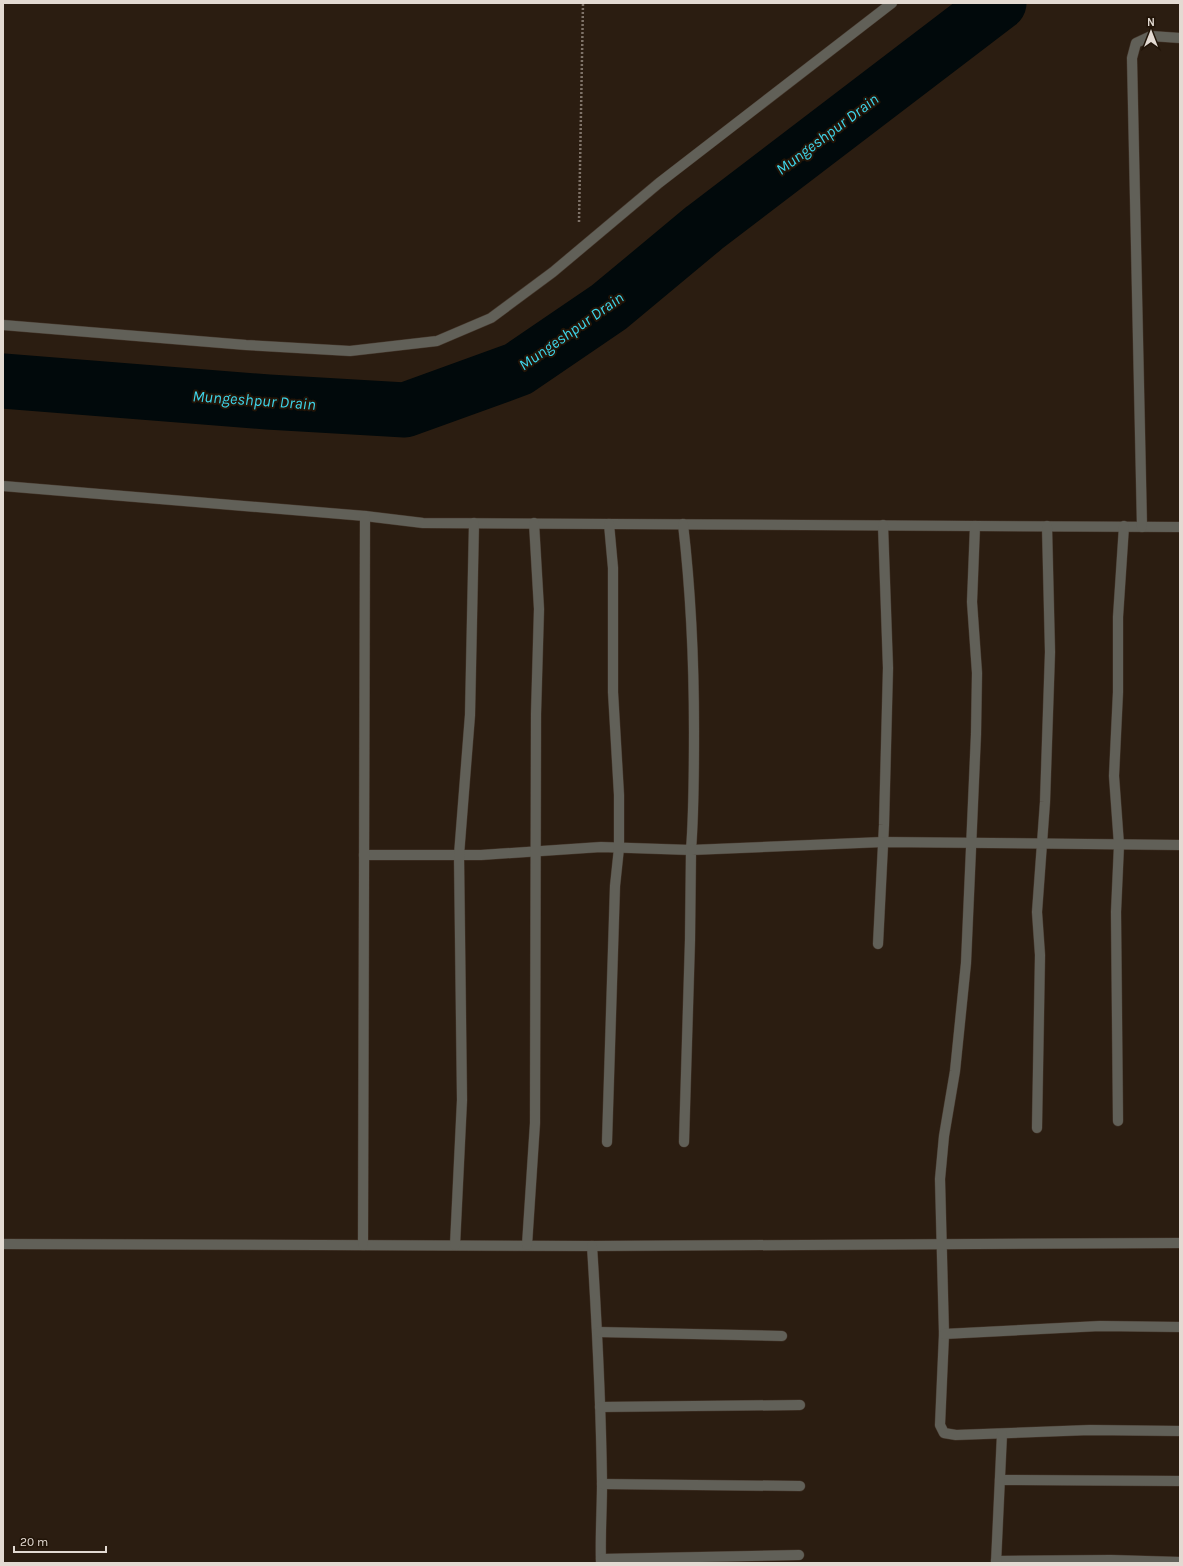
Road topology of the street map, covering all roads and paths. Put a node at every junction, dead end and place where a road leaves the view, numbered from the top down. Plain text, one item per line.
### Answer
1 (583, 3) edge
2 (892, 3) edge
3 (1180, 38) edge
4 (579, 250) junction
5 (3, 326) edge
6 (3, 486) edge
7 (365, 516) junction
8 (474, 523) junction
9 (534, 523) junction
10 (609, 524) junction
11 (683, 524) junction
12 (883, 525) junction
13 (975, 526) junction
14 (1047, 526) junction
15 (1124, 526) junction
16 (1142, 527) junction
17 (1180, 527) edge
18 (883, 842) junction
19 (971, 842) junction
20 (1042, 844) junction
21 (1119, 845) junction
22 (1180, 845) edge
23 (619, 848) junction
24 (691, 850) junction
25 (537, 851) junction
26 (364, 855) junction
27 (459, 855) junction
28 (878, 944) dead end
29 (1118, 1121) dead end
30 (1038, 1128) dead end
31 (607, 1142) dead end
32 (684, 1142) dead end
33 (943, 1243) junction
34 (1180, 1243) edge
35 (3, 1244) edge
36 (363, 1245) junction
37 (455, 1246) junction
38 (527, 1246) junction
39 (592, 1246) junction
40 (1180, 1327) edge
41 (598, 1332) junction
42 (944, 1334) junction
43 (782, 1336) dead end
44 (800, 1405) dead end
45 (600, 1407) junction
46 (1180, 1431) edge
47 (1002, 1434) junction
48 (1000, 1480) junction
49 (1180, 1481) edge
50 (602, 1484) junction
51 (800, 1486) dead end
52 (799, 1555) dead end
53 (601, 1561) edge
54 (996, 1562) edge
55 (1180, 1562) edge

1 - 4 path
2 - 4 street
3 - 16 street
4 - 5 street
6 - 7 street
7 - 8 street
7 - 26 street
8 - 9 street
8 - 27 street
9 - 10 street
9 - 25 street
10 - 11 street
10 - 23 street
11 - 12 street
11 - 24 street
12 - 13 street
12 - 18 street
13 - 14 street
13 - 19 street
14 - 15 street
14 - 20 street
15 - 16 street
15 - 21 street
16 - 17 street
18 - 19 street
18 - 24 street
18 - 28 street
19 - 20 street
19 - 33 street
20 - 21 street
20 - 30 street
21 - 22 street
21 - 29 street
23 - 24 street
23 - 25 street
23 - 31 street
24 - 32 street
25 - 27 street
25 - 38 street
26 - 27 street
26 - 36 street
27 - 37 street
33 - 34 street
33 - 39 street
33 - 42 street
35 - 36 street
36 - 37 street
37 - 38 street
38 - 39 street
39 - 41 street
40 - 42 street
41 - 43 street
41 - 45 street
42 - 47 street
44 - 45 street
45 - 50 street
46 - 47 street
47 - 48 street
48 - 49 street
48 - 54 street
50 - 51 street
50 - 53 street
52 - 53 street
54 - 55 street

